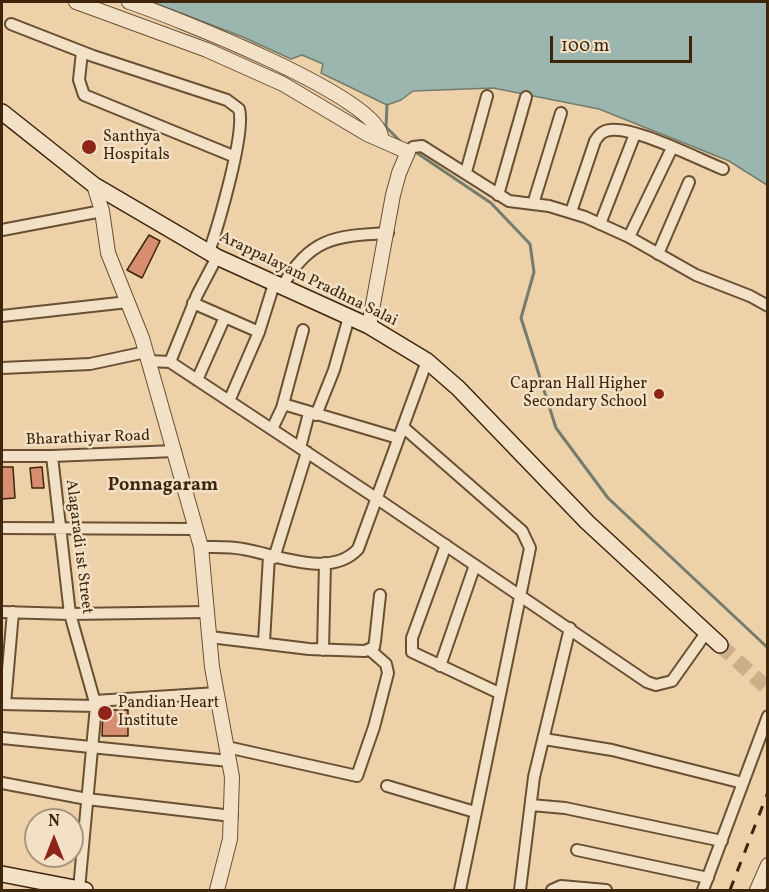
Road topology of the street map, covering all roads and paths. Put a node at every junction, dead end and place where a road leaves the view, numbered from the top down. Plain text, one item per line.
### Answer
1 (76, 2) edge
2 (129, 2) edge
3 (11, 24) dead end
4 (82, 52) junction
5 (487, 96) dead end
6 (526, 97) dead end
7 (2, 112) edge
8 (561, 113) dead end
9 (634, 134) junction
10 (381, 138) junction
11 (672, 148) junction
12 (410, 150) junction
13 (233, 156) junction
14 (723, 169) dead end
15 (466, 172) junction
16 (689, 182) dead end
17 (94, 185) junction
18 (498, 195) junction
19 (533, 204) junction
20 (102, 211) junction
21 (571, 212) junction
22 (600, 224) junction
23 (2, 230) edge
24 (388, 233) junction
25 (629, 237) junction
26 (213, 254) junction
27 (658, 254) junction
28 (277, 286) junction
29 (128, 302) junction
30 (194, 303) junction
31 (768, 306) edge
32 (2, 316) edge
33 (225, 317) junction
34 (349, 317) junction
35 (369, 326) junction
36 (303, 330) dead end
37 (259, 332) junction
38 (147, 356) junction
39 (427, 361) junction
40 (170, 362) junction
41 (2, 368) edge
42 (197, 380) junction
43 (229, 401) junction
44 (283, 404) junction
45 (312, 414) junction
46 (402, 427) junction
47 (272, 429) junction
48 (398, 438) junction
49 (303, 450) junction
50 (175, 451) junction
51 (2, 456) edge
52 (52, 456) junction
53 (376, 498) junction
54 (60, 527) junction
55 (2, 528) edge
56 (196, 529) junction
57 (446, 545) junction
58 (201, 547) junction
59 (271, 557) junction
60 (325, 563) junction
61 (475, 565) junction
62 (520, 595) junction
63 (380, 596) dead end
64 (7, 612) edge
65 (208, 612) junction
66 (70, 614) junction
67 (570, 628) junction
68 (706, 633) junction
69 (210, 637) junction
70 (264, 642) junction
71 (720, 645) tunnel mouth
72 (323, 650) junction
73 (370, 650) junction
74 (440, 666) junction
75 (217, 693) junction
76 (499, 693) junction
77 (4, 704) edge
78 (96, 704) junction
79 (768, 716) edge
80 (2, 738) edge
81 (544, 739) junction
82 (92, 747) junction
83 (227, 747) junction
84 (229, 761) junction
85 (2, 783) edge
86 (743, 783) junction
87 (387, 786) dead end
88 (87, 799) junction
89 (531, 805) junction
90 (475, 812) junction
91 (232, 816) junction
92 (722, 841) junction
93 (577, 850) dead end
94 (768, 865) edge
95 (2, 874) edge
96 (708, 878) junction
97 (82, 890) edge
98 (217, 891) edge
99 (460, 891) edge
100 (520, 891) edge
101 (552, 891) edge
102 (606, 891) edge
103 (703, 891) edge
104 (757, 891) edge

1 - 10 street
2 - 10 street
3 - 4 street
4 - 13 street
4 - 13 street
5 - 15 street
6 - 18 street
7 - 17 main road, Arappalayam Pradhna Salai
8 - 19 street
9 - 11 street
9 - 21 street
9 - 22 street
10 - 12 street
11 - 14 street
11 - 25 street
12 - 15 street
12 - 24 street
13 - 26 street
15 - 18 street
16 - 27 street
17 - 20 street
17 - 26 main road, Arappalayam Pradhna Salai
18 - 19 street
19 - 21 street
20 - 23 street
20 - 29 street
21 - 22 street
22 - 25 street
24 - 28 street
24 - 35 street
25 - 27 street
26 - 28 main road, Arappalayam Pradhna Salai
26 - 30 street
27 - 31 street
28 - 34 main road, Arappalayam Pradhna Salai
28 - 37 street
29 - 32 street
29 - 38 street
30 - 33 street
30 - 40 street
33 - 37 street
33 - 42 street
34 - 35 main road, Arappalayam Pradhna Salai
34 - 45 street
35 - 39 main road, Arappalayam Pradhna Salai
36 - 44 street
37 - 43 street
38 - 40 street
38 - 41 street
38 - 50 street
39 - 46 street
39 - 68 main road, Arappalayam Pradhna Salai
40 - 42 street
42 - 43 street
43 - 47 street
44 - 45 street
44 - 47 street
45 - 48 street
45 - 49 street
46 - 48 street
46 - 62 street
47 - 49 street
48 - 53 street
49 - 53 street
49 - 59 street
50 - 52 street, Bharathiyar Road
50 - 56 street
51 - 52 street, Bharathiyar Road
52 - 54 street, Alagaradi 1st Street
53 - 57 street
53 - 60 street
54 - 55 street
54 - 56 street
54 - 66 street, Alagaradi 1st Street
56 - 58 street
57 - 61 street
57 - 74 street
58 - 59 street
58 - 65 street
59 - 60 street
59 - 70 street
60 - 72 street
61 - 62 street
61 - 74 street
62 - 67 street
62 - 76 street
63 - 73 street
64 - 66 street
64 - 77 street
65 - 66 street
65 - 69 street
66 - 78 street, Alagaradi 1st Street
67 - 68 street
67 - 81 street
68 - 71 main road, Arappalayam Pradhna Salai
69 - 70 street
69 - 75 street
70 - 72 street
72 - 73 street
73 - 83 street
74 - 76 street
75 - 78 street
75 - 83 street
76 - 90 street
77 - 78 street
78 - 82 street, Alagaradi 1st Street
79 - 86 street
80 - 82 street
81 - 86 street
81 - 89 street
82 - 84 street
82 - 88 street, Alagaradi 1st Street
83 - 84 street
84 - 91 street
85 - 88 street
86 - 92 street
87 - 90 street
88 - 91 street
88 - 97 street, Alagaradi 1st Street
89 - 92 street
89 - 100 street
90 - 99 street
91 - 98 street
92 - 96 street
93 - 96 street
94 - 104 street
95 - 97 main road
96 - 103 street
101 - 102 street

